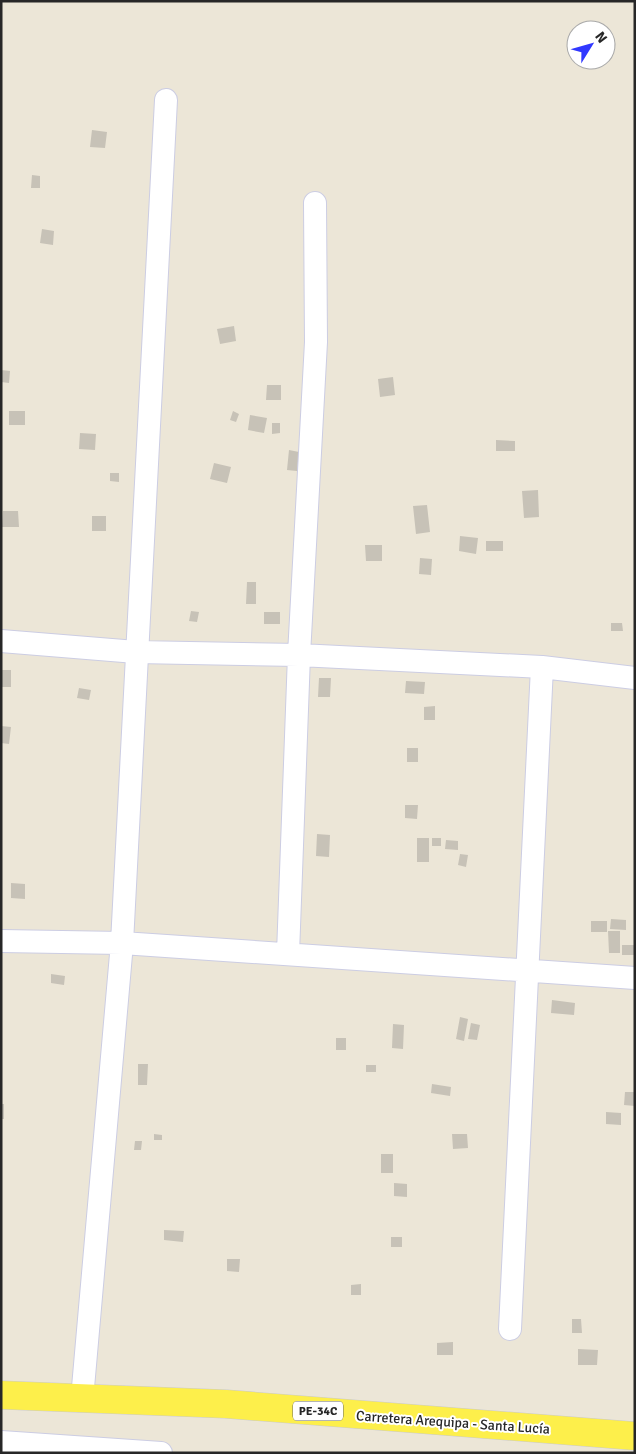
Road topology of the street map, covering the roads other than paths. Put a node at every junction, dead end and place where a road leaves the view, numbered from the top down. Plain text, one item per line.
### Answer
1 (166, 100) dead end
2 (315, 203) dead end
3 (1, 641) edge
4 (136, 652) junction
5 (298, 655) junction
6 (542, 667) junction
7 (635, 678) edge
8 (1, 941) edge
9 (122, 942) junction
10 (288, 954) junction
11 (526, 971) junction
12 (635, 978) edge
13 (510, 1329) dead end
14 (1, 1396) edge
15 (82, 1399) junction
16 (635, 1436) edge
17 (1, 1442) edge
18 (161, 1453) edge

1 - 4 street
2 - 5 street
3 - 4 street
4 - 5 street
4 - 9 street
5 - 6 street
5 - 10 street
6 - 7 street
6 - 11 street
8 - 9 street
9 - 10 street
9 - 15 street
10 - 11 street
11 - 12 street
11 - 13 street
14 - 15 main road, Carretera Arequipa - Santa Lucía / PE-34C
15 - 16 main road, Carretera Arequipa - Santa Lucía / PE-34C
17 - 18 street

